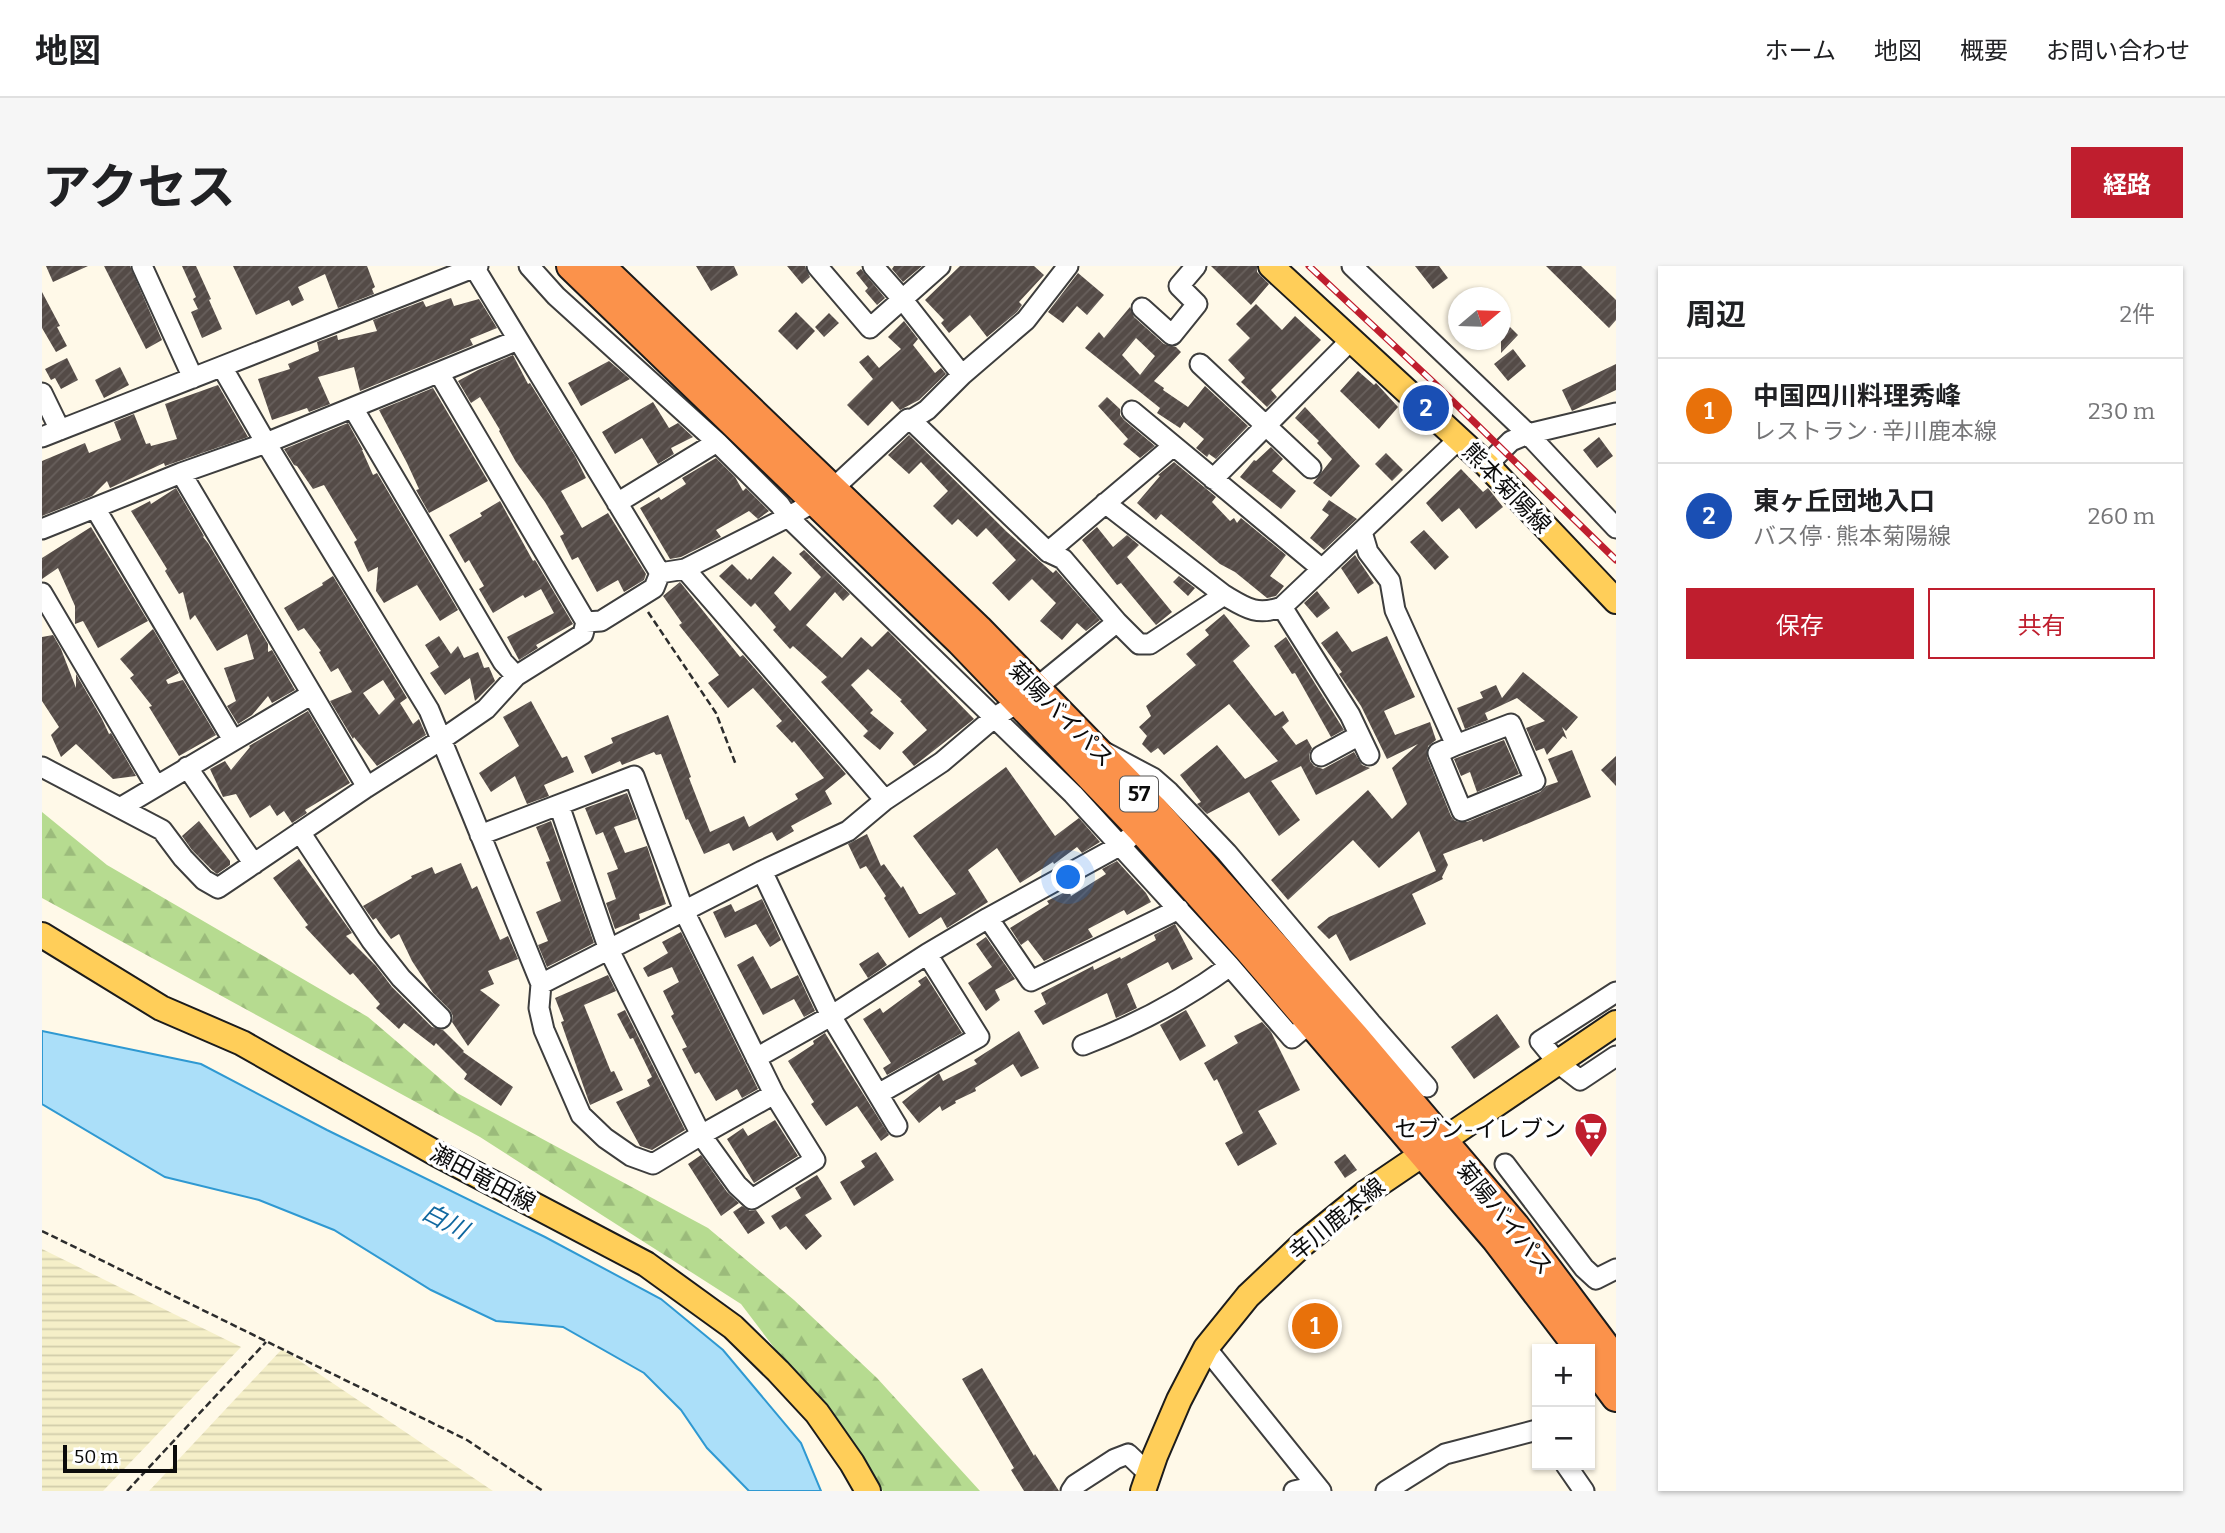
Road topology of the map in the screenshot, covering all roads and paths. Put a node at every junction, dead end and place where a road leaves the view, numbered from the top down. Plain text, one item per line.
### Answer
1 (142, 266) edge
2 (529, 266) edge
3 (571, 266) edge
4 (600, 266) edge
5 (817, 266) edge
6 (873, 266) edge
7 (940, 266) edge
8 (1068, 266) edge
9 (1196, 266) edge
10 (1271, 266) edge
11 (1352, 266) edge
12 (476, 267) edge
13 (903, 300) junction
14 (1142, 308) dead end
15 (1352, 339) junction
16 (518, 340) junction
17 (1200, 364) dead end
18 (222, 367) junction
19 (439, 373) junction
20 (962, 375) junction
21 (193, 378) junction
22 (42, 393) edge
23 (352, 408) junction
24 (1132, 411) dead end
25 (1616, 413) edge
26 (911, 420) junction
27 (1265, 426) junction
28 (51, 433) edge
29 (1528, 434) junction
30 (1459, 439) junction
31 (718, 442) junction
32 (266, 443) junction
33 (1172, 447) junction
34 (1487, 465) junction
35 (1311, 468) dead end
36 (181, 473) junction
37 (1213, 479) junction
38 (823, 495) junction
39 (617, 503) junction
40 (1105, 503) junction
41 (94, 508) junction
42 (788, 517) junction
43 (1616, 528) edge
44 (42, 529) edge
45 (1362, 532) junction
46 (1048, 552) junction
47 (685, 569) junction
48 (1322, 569) junction
49 (660, 573) junction
50 (42, 593) edge
51 (1224, 595) junction
52 (638, 598) junction
53 (1616, 601) edge
54 (1282, 607) junction
55 (586, 622) junction
56 (1117, 622) junction
57 (516, 676) junction
58 (313, 694) junction
59 (1027, 695) junction
60 (995, 717) junction
61 (1358, 736) junction
62 (233, 740) junction
63 (441, 740) junction
64 (1456, 746) junction
65 (1369, 755) dead end
66 (1321, 756) dead end
67 (736, 765) dead end
68 (42, 767) edge
69 (187, 767) junction
70 (42, 783) edge
71 (156, 786) junction
72 (367, 787) junction
73 (91, 794) junction
74 (885, 800) junction
75 (559, 804) junction
76 (120, 808) junction
77 (300, 832) junction
78 (480, 835) junction
79 (1130, 836) junction
80 (254, 864) junction
81 (762, 872) junction
82 (1180, 909) junction
83 (684, 911) junction
84 (988, 918) junction
85 (42, 935) edge
86 (608, 950) junction
87 (927, 954) junction
88 (1230, 966) junction
89 (541, 984) junction
90 (1616, 992) edge
91 (831, 1016) junction
92 (441, 1018) dead end
93 (1311, 1022) junction
94 (1616, 1023) edge
95 (1363, 1030) junction
96 (1083, 1045) dead end
97 (1616, 1055) edge
98 (756, 1058) junction
99 (1558, 1063) junction
100 (1427, 1087) dead end
101 (775, 1094) junction
102 (878, 1094) junction
103 (897, 1126) dead end
104 (701, 1136) junction
105 (1434, 1148) junction
106 (1505, 1164) dead end
107 (42, 1231) edge
108 (1616, 1269) edge
109 (266, 1342) junction
110 (1576, 1344) edge
111 (1206, 1349) junction
112 (1616, 1360) edge
113 (1595, 1369) edge
114 (1616, 1397) edge
115 (1532, 1431) edge
116 (1569, 1470) edge
117 (1146, 1483) edge
118 (1318, 1489) edge
119 (127, 1491) edge
120 (543, 1491) edge
121 (868, 1491) edge
122 (1071, 1491) edge
123 (1294, 1491) edge
124 (1386, 1491) edge
125 (1584, 1491) edge

1 - 21 street
2 - 31 street
3 - 38 highway, 菊陽バイパス / 57
4 - 38 highway, 菊陽バイパス / 57
5 - 13 street
6 - 13 street
7 - 13 street
8 - 20 street
9 - 14 street
10 - 15 main road, 熊本菊陽線
11 - 29 street
12 - 16 street
12 - 18 street
13 - 20 street
15 - 27 street
15 - 30 main road, 熊本菊陽線
16 - 19 street
16 - 39 street
17 - 27 street
18 - 21 street
18 - 32 street
19 - 23 street
19 - 55 street
20 - 26 street
21 - 28 street
22 - 28 street
23 - 32 street
23 - 57 street
24 - 33 street
25 - 29 street
26 - 38 street
26 - 46 street
27 - 35 street
27 - 37 street
29 - 34 street
29 - 43 street
30 - 34 main road, 熊本菊陽線
30 - 45 street
31 - 39 street
31 - 42 street
32 - 36 street
32 - 63 street
33 - 37 street
33 - 40 street
34 - 53 main road, 熊本菊陽線
36 - 41 street
36 - 58 street
37 - 48 street
38 - 42 street
38 - 59 highway, 菊陽バイパス / 57
39 - 49 street
40 - 46 street
40 - 51 street
41 - 44 street
41 - 62 street
42 - 47 street
42 - 60 street
45 - 48 street
45 - 64 street
46 - 56 street
47 - 49 street
47 - 74 street
48 - 54 street
49 - 52 street
50 - 71 street
51 - 54 street
51 - 56 street
52 - 55 street
52 - 67 path
54 - 61 street
55 - 57 street
56 - 59 street
57 - 63 street
58 - 62 street
58 - 72 street
59 - 60 street
59 - 79 highway, 菊陽バイパス / 57
59 - 95 highway, 菊陽バイパス / 57
60 - 74 street
60 - 79 street
61 - 65 street
61 - 66 street
62 - 69 street
63 - 72 street
63 - 78 street
64 - 64 street
68 - 73 street
69 - 71 street
69 - 80 street
70 - 73 street
71 - 76 street
72 - 77 street
73 - 76 street
74 - 81 street
75 - 78 street
75 - 83 street
75 - 86 street
76 - 80 street
77 - 80 street
77 - 92 street
78 - 89 street
79 - 82 street
79 - 84 street
79 - 93 highway, 菊陽バイパス / 57
81 - 83 street
81 - 91 street
82 - 84 street
82 - 88 street
83 - 86 street
83 - 98 street
84 - 87 street
85 - 121 main road, 瀬田竜田線
86 - 89 street
86 - 104 street
87 - 91 street
87 - 102 street
88 - 93 street
88 - 96 street
89 - 104 street
90 - 99 street
91 - 98 street
91 - 102 street
93 - 105 highway, 菊陽バイパス / 57
94 - 99 main road, 辛川鹿本線
95 - 100 street
95 - 105 highway, 菊陽バイパス / 57
97 - 99 street
98 - 101 street
99 - 105 main road, 辛川鹿本線
101 - 104 street
101 - 104 street
102 - 103 street
105 - 110 highway, 菊陽バイパス / 57
105 - 111 main road, 辛川鹿本線
105 - 112 highway, 菊陽バイパス / 57
106 - 108 street
107 - 109 path
109 - 119 path
109 - 120 path
111 - 117 main road, 辛川鹿本線
111 - 118 street
113 - 114 highway
115 - 124 street
116 - 125 street
117 - 122 street
118 - 123 street

